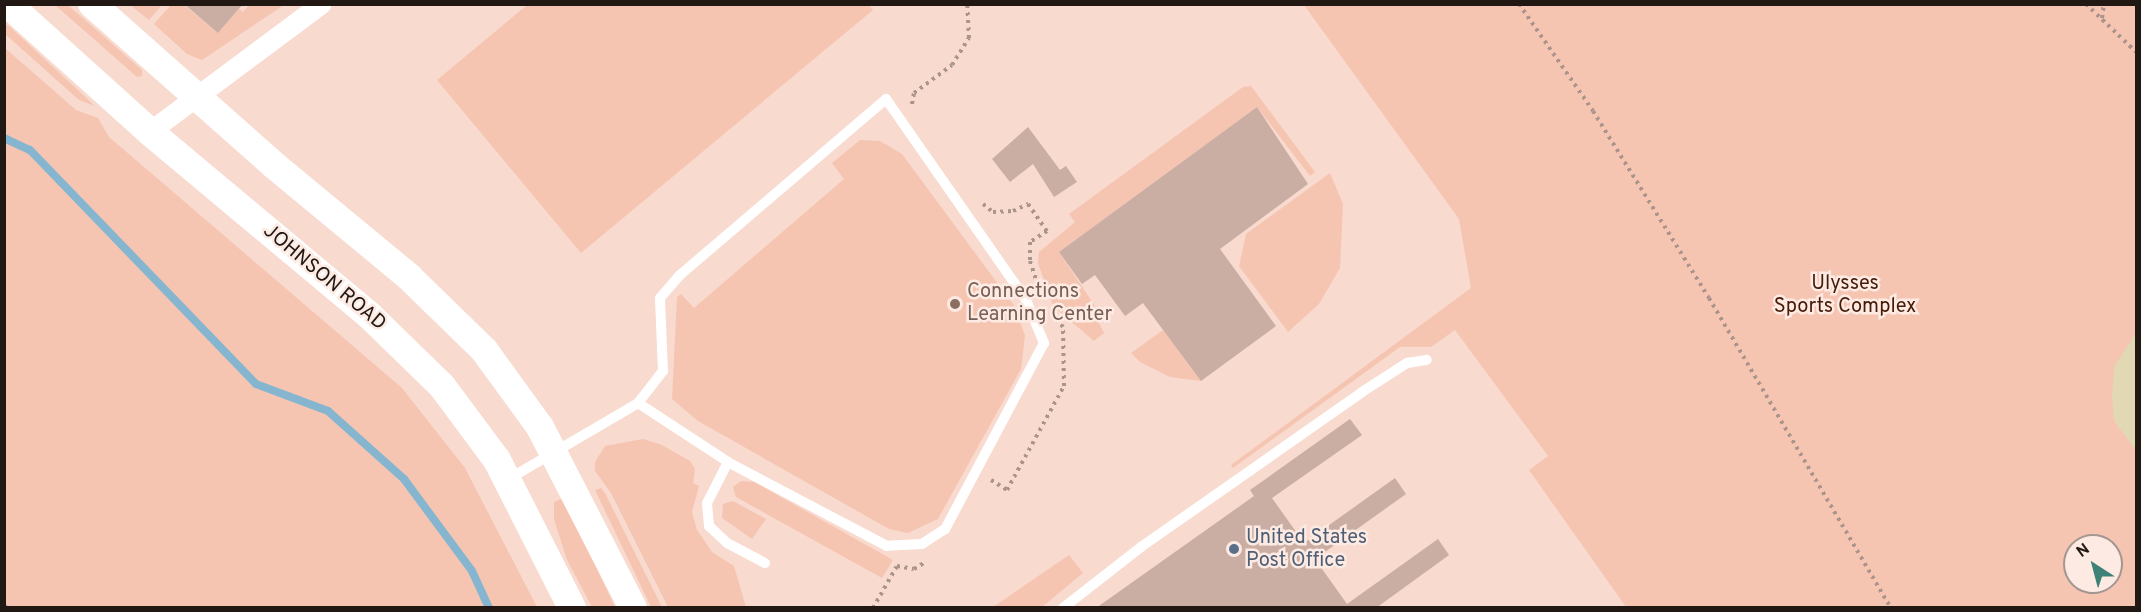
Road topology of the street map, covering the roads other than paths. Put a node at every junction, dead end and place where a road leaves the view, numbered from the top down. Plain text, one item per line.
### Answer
1 (8, 4) edge
2 (92, 4) edge
3 (322, 4) edge
4 (195, 96) junction
5 (150, 132) junction
6 (1427, 360) dead end
7 (638, 403) junction
8 (554, 452) junction
9 (728, 462) junction
10 (507, 480) junction
11 (765, 563) dead end
12 (572, 608) edge
13 (633, 608) edge
14 (1063, 608) edge

1 - 5 main road, JOHNSON ROAD
2 - 4 main road
3 - 4 street
4 - 5 street
4 - 8 main road
5 - 10 main road, JOHNSON ROAD
6 - 14 lane
7 - 8 lane
7 - 9 lane
7 - 9 lane
8 - 10 lane
8 - 13 main road
9 - 11 lane
10 - 12 main road, JOHNSON ROAD

